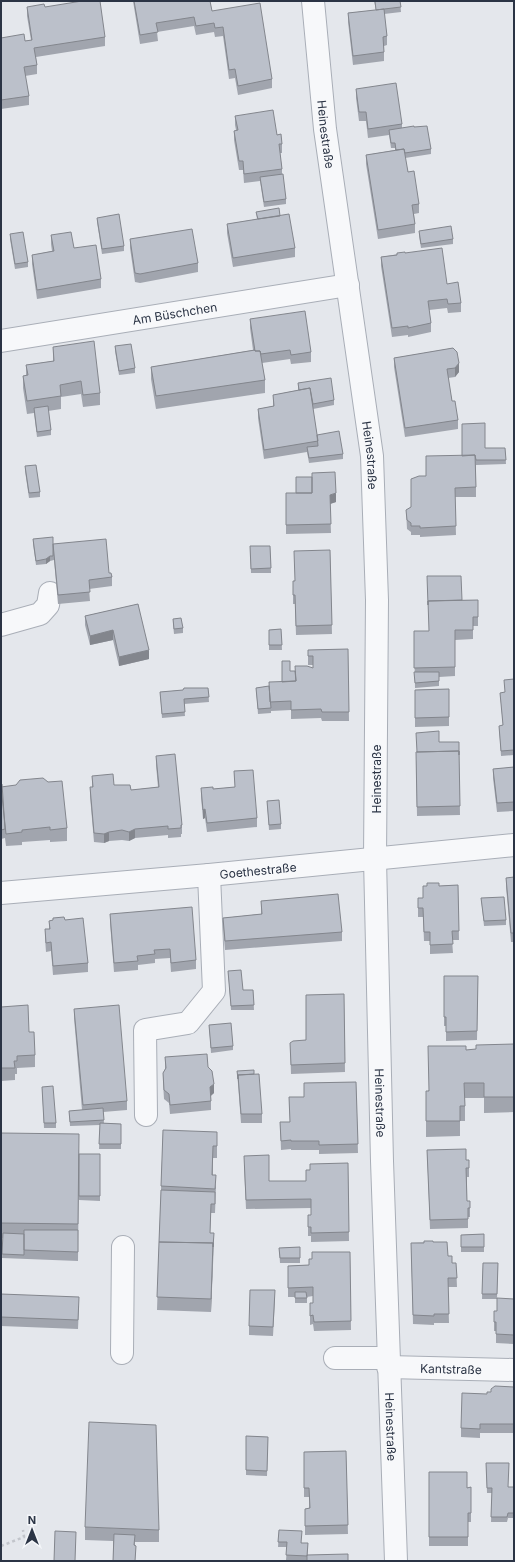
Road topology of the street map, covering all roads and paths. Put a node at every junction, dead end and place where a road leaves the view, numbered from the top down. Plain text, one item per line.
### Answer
1 (313, 1) edge
2 (348, 285) junction
3 (1, 341) edge
4 (50, 593) dead end
5 (1, 625) edge
6 (514, 845) edge
7 (375, 858) junction
8 (209, 875) junction
9 (1, 893) edge
10 (146, 1115) dead end
11 (123, 1247) dead end
12 (122, 1353) dead end
13 (335, 1358) dead end
14 (388, 1362) junction
15 (514, 1370) edge
16 (23, 1530) dead end
17 (1, 1546) edge
18 (396, 1561) edge

1 - 2 street, Heinestraße
2 - 3 street, Am Büschchen
2 - 7 street, Heinestraße
4 - 5 street
6 - 7 street, Goethestraße
7 - 8 street, Goethestraße
7 - 14 street, Heinestraße
8 - 9 street, Goethestraße
8 - 10 street
11 - 12 street
13 - 14 street, Kantstraße
14 - 15 street, Kantstraße
14 - 18 street, Heinestraße
16 - 17 path

